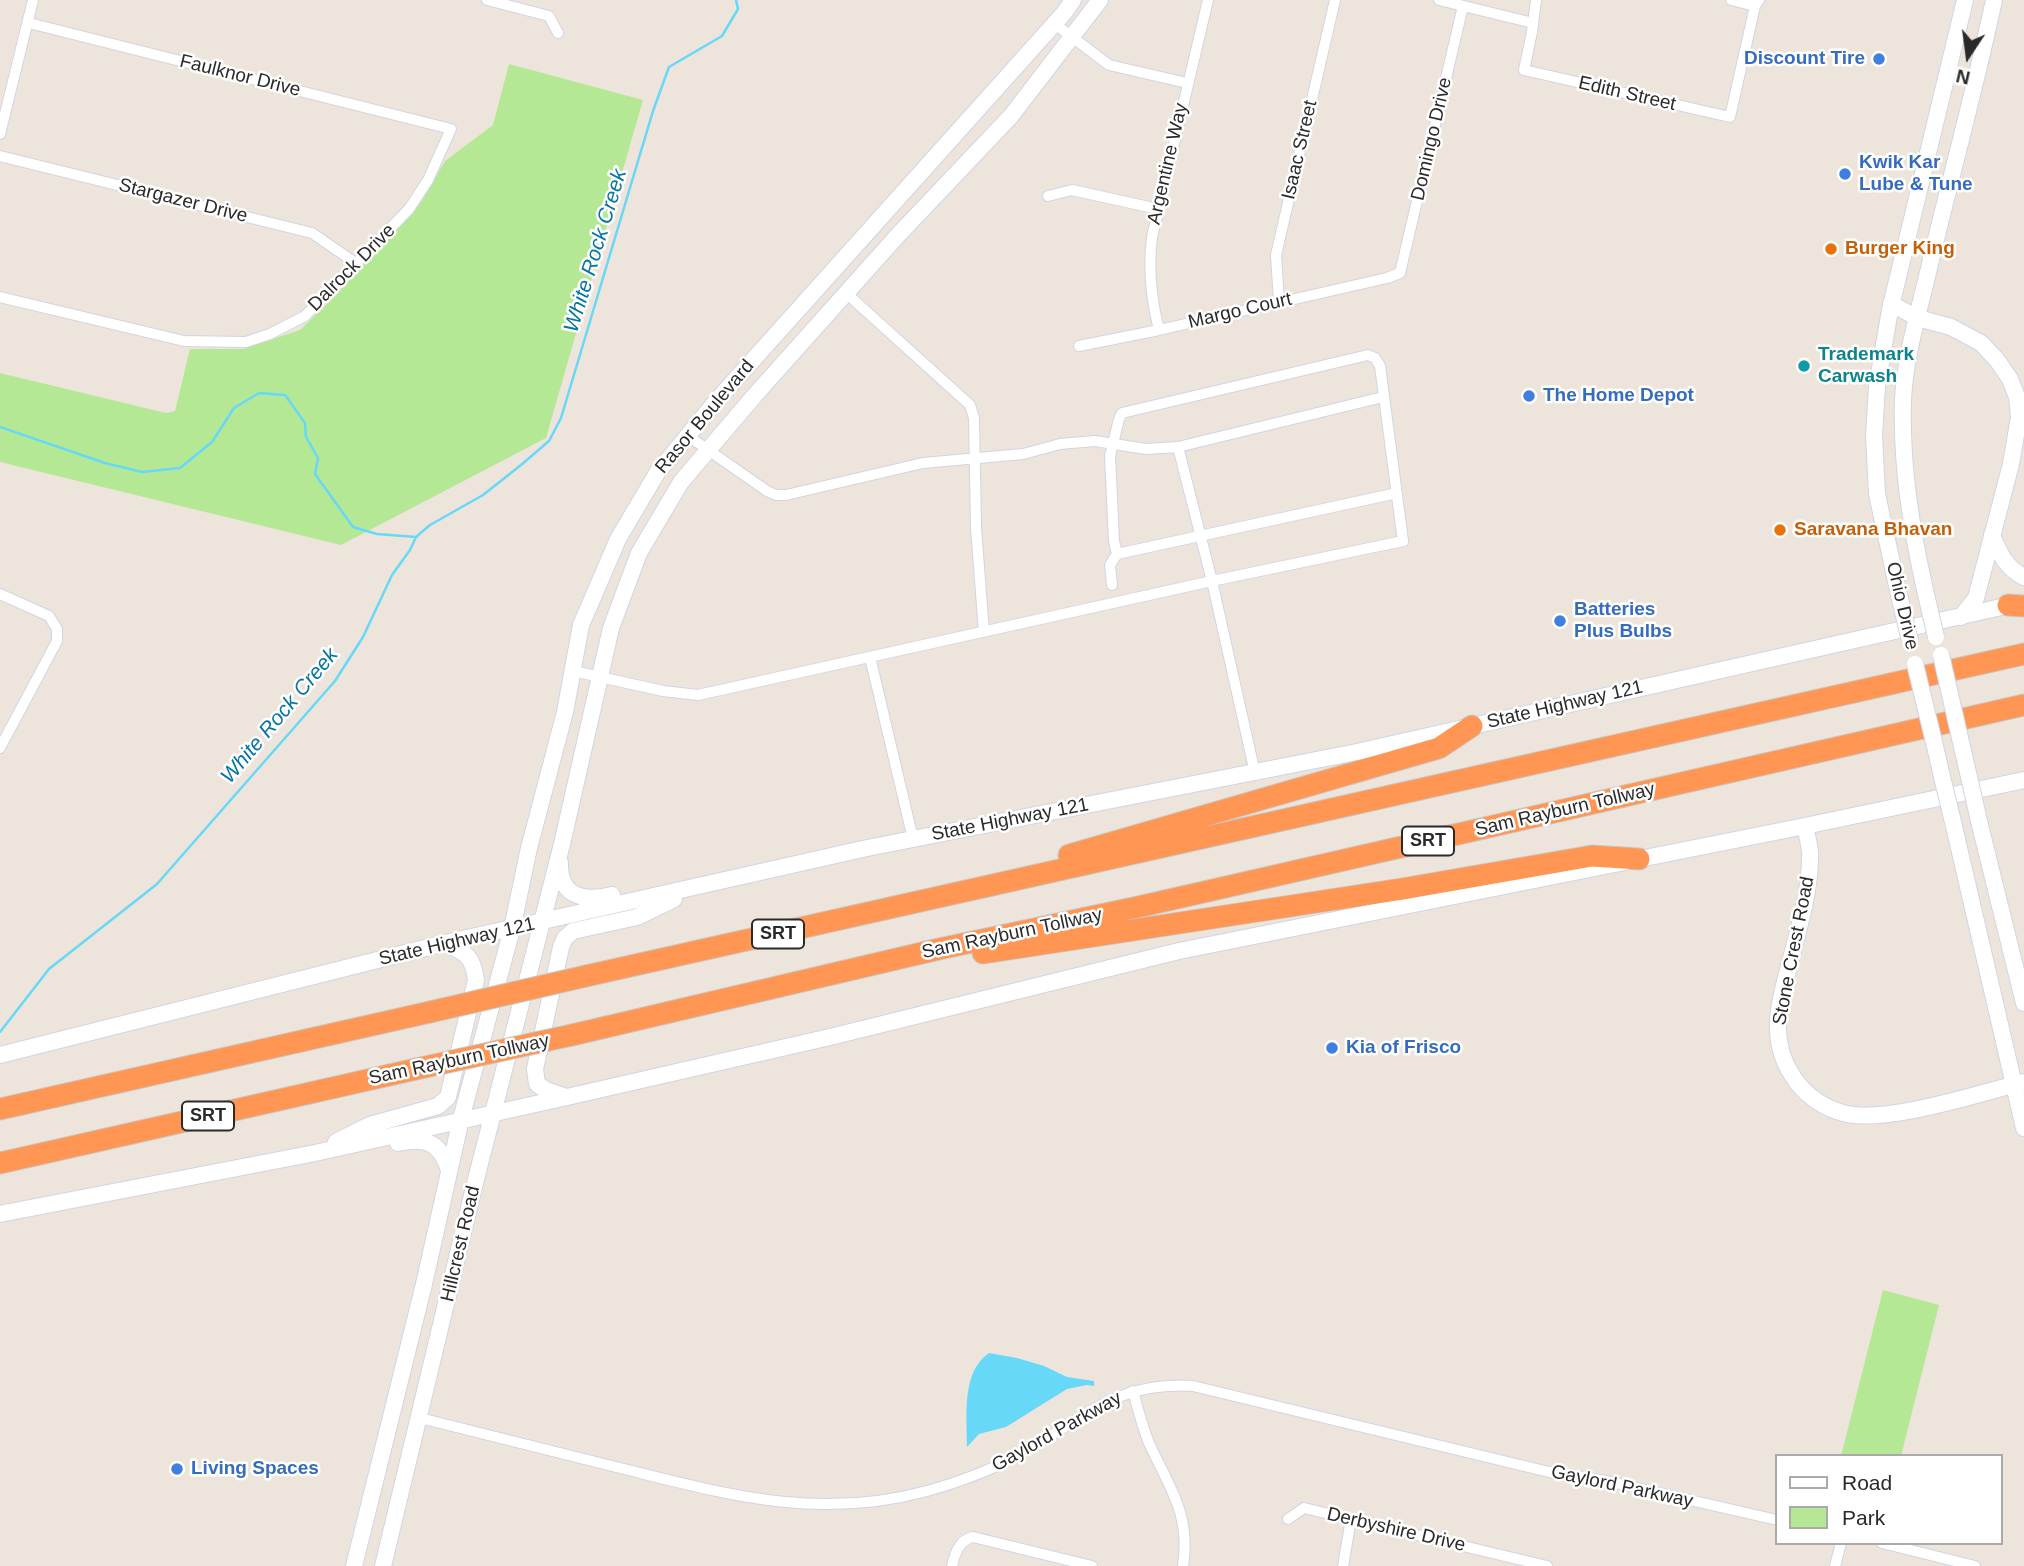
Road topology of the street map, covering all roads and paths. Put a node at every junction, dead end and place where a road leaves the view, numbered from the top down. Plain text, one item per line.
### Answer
1 (33, 0) edge
2 (487, 0) edge
3 (1073, 0) edge
4 (1100, 0) edge
5 (1208, 0) edge
6 (1335, 0) edge
7 (1439, 0) edge
8 (1536, 0) edge
9 (1731, 0) edge
10 (1965, 0) edge
11 (1994, 0) edge
12 (1757, 3) edge
13 (1463, 6) junction
14 (29, 23) junction
15 (1533, 23) junction
16 (1055, 24) junction
17 (558, 33) dead end
18 (1073, 37) junction
19 (1187, 83) junction
20 (451, 129) joint
21 (0, 134) edge
22 (0, 156) edge
23 (1048, 196) dead end
24 (1158, 209) junction
25 (357, 264) junction
26 (1400, 273) joint
27 (846, 293) junction
28 (0, 297) edge
29 (1279, 302) junction
30 (1890, 311) junction
31 (1918, 318) junction
32 (1159, 330) junction
33 (1079, 346) dead end
34 (1383, 397) junction
35 (688, 436) junction
36 (1114, 443) junction
37 (1178, 447) junction
38 (708, 451) junction
39 (975, 459) junction
40 (1397, 493) junction
41 (1992, 535) junction
42 (1202, 537) junction
43 (1117, 554) junction
44 (2024, 577) edge
45 (1212, 582) junction
46 (1112, 585) dead end
47 (0, 594) edge
48 (2019, 604) edge
49 (1961, 617) junction
50 (984, 632) junction
51 (2024, 654) edge
52 (870, 657) junction
53 (573, 671) junction
54 (600, 677) junction
55 (2024, 705) edge
56 (1472, 726) junction
57 (1, 742) edge
58 (1255, 773) junction
59 (2024, 780) edge
60 (1805, 827) junction
61 (913, 839) junction
62 (561, 849) junction
63 (1639, 859) junction
64 (701, 886) junction
65 (970, 891) junction
66 (541, 923) junction
67 (512, 929) junction
68 (444, 943) junction
69 (939, 949) junction
70 (2024, 1003) edge
71 (0, 1055) edge
72 (2019, 1083) edge
73 (567, 1097) junction
74 (7, 1107) edge
75 (492, 1114) junction
76 (461, 1119) junction
77 (2024, 1128) edge
78 (316, 1153) junction
79 (0, 1163) edge
80 (449, 1170) junction
81 (0, 1214) edge
82 (1133, 1391) junction
83 (393, 1411) junction
84 (420, 1418) junction
85 (1288, 1519) dead end
86 (1351, 1519) junction
87 (1776, 1520) edge
88 (1840, 1545) edge
89 (1890, 1545) edge
90 (354, 1566) edge
91 (383, 1566) edge
92 (952, 1566) edge
93 (1092, 1566) edge
94 (1183, 1566) edge
95 (1343, 1566) edge
96 (1547, 1566) edge
97 (1835, 1566) edge
98 (1975, 1566) edge

1 - 14 street
2 - 17 street
3 - 16 main road, Rasor Boulevard
4 - 18 main road, Rasor Boulevard
5 - 19 street, Argentine Way
6 - 29 street, Isaac Street
7 - 13 street
8 - 15 street
9 - 12 street
10 - 30 main road, Ohio Drive
11 - 31 main road, Ohio Drive
12 - 15 street, Edith Street
13 - 15 street
13 - 26 street, Domingo Drive
14 - 20 street, Faulknor Drive
14 - 21 street
16 - 18 street
16 - 35 main road, Rasor Boulevard
18 - 19 street
18 - 27 main road, Rasor Boulevard
19 - 24 street, Argentine Way
20 - 25 street, Dalrock Drive
22 - 25 street, Stargazer Drive
23 - 24 street
24 - 32 street, Argentine Way
25 - 28 street, Dalrock Drive
26 - 29 street, Margo Court
27 - 38 main road, Rasor Boulevard
27 - 39 street
29 - 32 street, Margo Court
30 - 31 main road
30 - 72 main road, Ohio Drive, bridge
31 - 41 main road
31 - 70 main road, Ohio Drive, bridge
32 - 33 street, Margo Court
34 - 36 street
34 - 37 street
34 - 40 street
35 - 38 street
35 - 53 main road, Rasor Boulevard
36 - 37 street
36 - 39 street
36 - 43 street
37 - 42 street
38 - 39 street
38 - 54 main road, Rasor Boulevard
39 - 50 street
40 - 42 street
40 - 45 street
41 - 44 main road
41 - 49 main road
42 - 43 street
42 - 45 street
43 - 46 street
45 - 50 street
45 - 58 street
47 - 57 street
48 - 49 main road, State Highway 121
49 - 56 main road, State Highway 121
50 - 52 street
51 - 65 highway, SRT
52 - 54 street
52 - 61 street
53 - 54 street
53 - 67 main road, Rasor Boulevard
54 - 62 main road, Rasor Boulevard
55 - 69 highway, Sam Rayburn Tollway / SRT
56 - 58 main road, State Highway 121
56 - 65 highway
58 - 61 main road, State Highway 121
59 - 60 main road
60 - 63 main road
60 - 72 main road, Stone Crest Road
61 - 64 main road, State Highway 121
62 - 64 main road
62 - 66 main road, Rasor Boulevard
63 - 69 highway
63 - 73 main road
64 - 66 main road, State Highway 121
64 - 73 main road
65 - 74 highway, SRT, bridge
66 - 67 main road, State Highway 121
66 - 75 main road, Hillcrest Road
67 - 68 main road, State Highway 121
67 - 76 main road, Hillcrest Road
68 - 71 main road, State Highway 121
68 - 78 main road
69 - 79 highway, Sam Rayburn Tollway / SRT, bridge
72 - 77 main road, Ohio Drive
73 - 75 main road
75 - 76 main road
75 - 84 main road, Hillcrest Road
76 - 78 main road
76 - 80 main road, Hillcrest Road
78 - 80 main road
78 - 81 main road
80 - 83 main road, Hillcrest Road
82 - 84 street, Gaylord Parkway
82 - 87 street, Gaylord Parkway
82 - 94 street
83 - 84 main road
83 - 90 main road, Hillcrest Road
84 - 91 main road, Hillcrest Road
85 - 86 street, Derbyshire Drive
86 - 95 street
86 - 96 street, Derbyshire Drive
88 - 97 street
89 - 98 street
92 - 93 street

